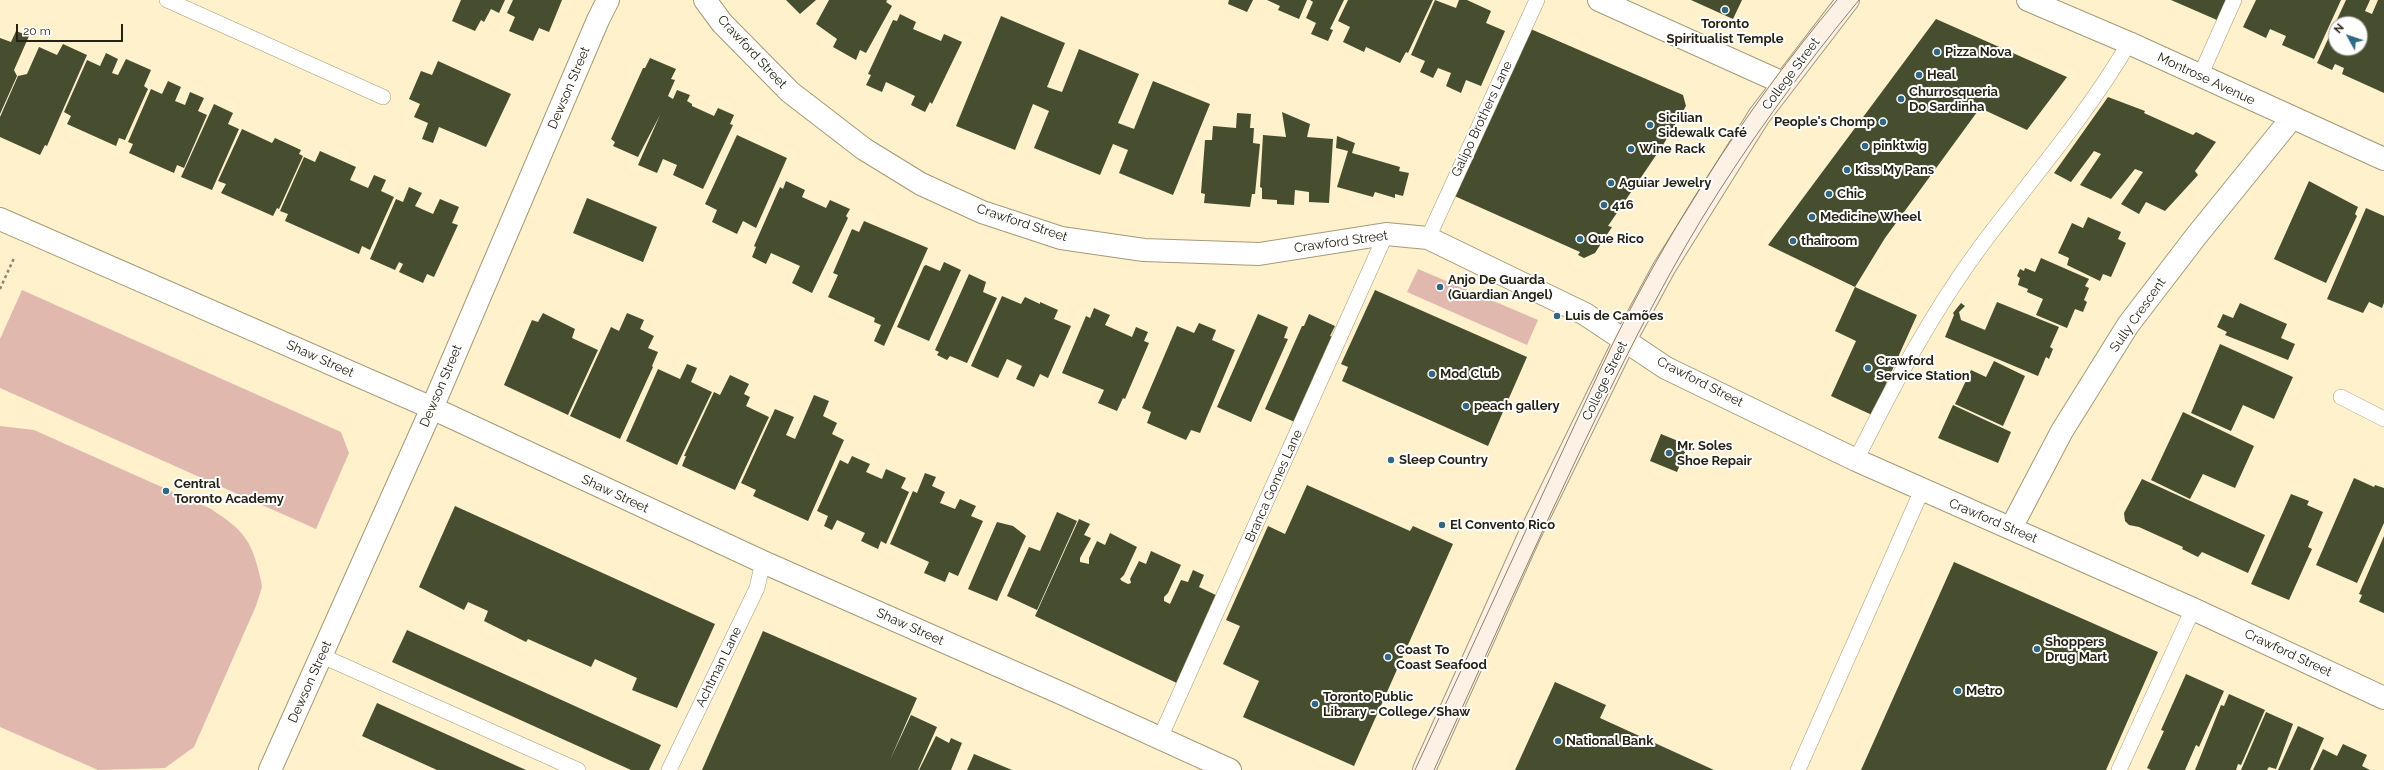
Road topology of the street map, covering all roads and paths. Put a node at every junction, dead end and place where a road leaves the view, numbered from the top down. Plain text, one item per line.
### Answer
1 (167, 0) edge
2 (608, 0) edge
3 (705, 0) edge
4 (1537, 0) edge
5 (1599, 0) edge
6 (1848, 0) edge
7 (2028, 0) edge
8 (2234, 0) edge
9 (2129, 43) junction
10 (2200, 76) junction
11 (1783, 83) junction
12 (383, 97) dead end
13 (2291, 119) junction
14 (2384, 159) edge
15 (0, 219) edge
16 (1386, 234) junction
17 (1428, 238) junction
18 (16, 254) dead end
19 (0, 289) edge
20 (1625, 340) junction
21 (2341, 397) dead end
22 (432, 408) junction
23 (2384, 419) edge
24 (1856, 460) junction
25 (1922, 490) junction
26 (2011, 528) junction
27 (763, 562) junction
28 (2193, 609) junction
29 (322, 656) junction
30 (2384, 698) edge
31 (1160, 738) junction
32 (270, 770) edge
33 (578, 770) edge
34 (669, 770) edge
35 (1230, 770) edge
36 (1424, 770) edge
37 (1798, 770) edge
38 (2119, 770) edge

1 - 12 lane
2 - 22 street, Dewson Street
3 - 16 street, Crawford Street
4 - 17 lane, Galipo Brothers Lane
5 - 11 street
6 - 11 main road, College Street
7 - 9 street, Montrose Avenue
8 - 10 lane
9 - 10 street, Montrose Avenue
9 - 24 lane
10 - 13 street, Montrose Avenue
11 - 20 main road, College Street
13 - 14 street, Montrose Avenue
13 - 26 street, Sully Crescent
15 - 22 street, Shaw Street
16 - 17 street, Crawford Street
16 - 31 lane, Branca Gomes Lane
17 - 20 street, Crawford Street
18 - 19 path
20 - 24 street, Crawford Street
20 - 36 main road, College Street
21 - 23 lane
22 - 27 street, Shaw Street
22 - 29 street, Dewson Street
24 - 25 street, Crawford Street
25 - 26 street, Crawford Street
25 - 37 lane
26 - 28 street, Crawford Street
27 - 31 street, Shaw Street
27 - 34 lane, Achtman Lane
28 - 30 street, Crawford Street
28 - 38 lane
29 - 32 street, Dewson Street
29 - 33 lane
31 - 35 street, Shaw Street

